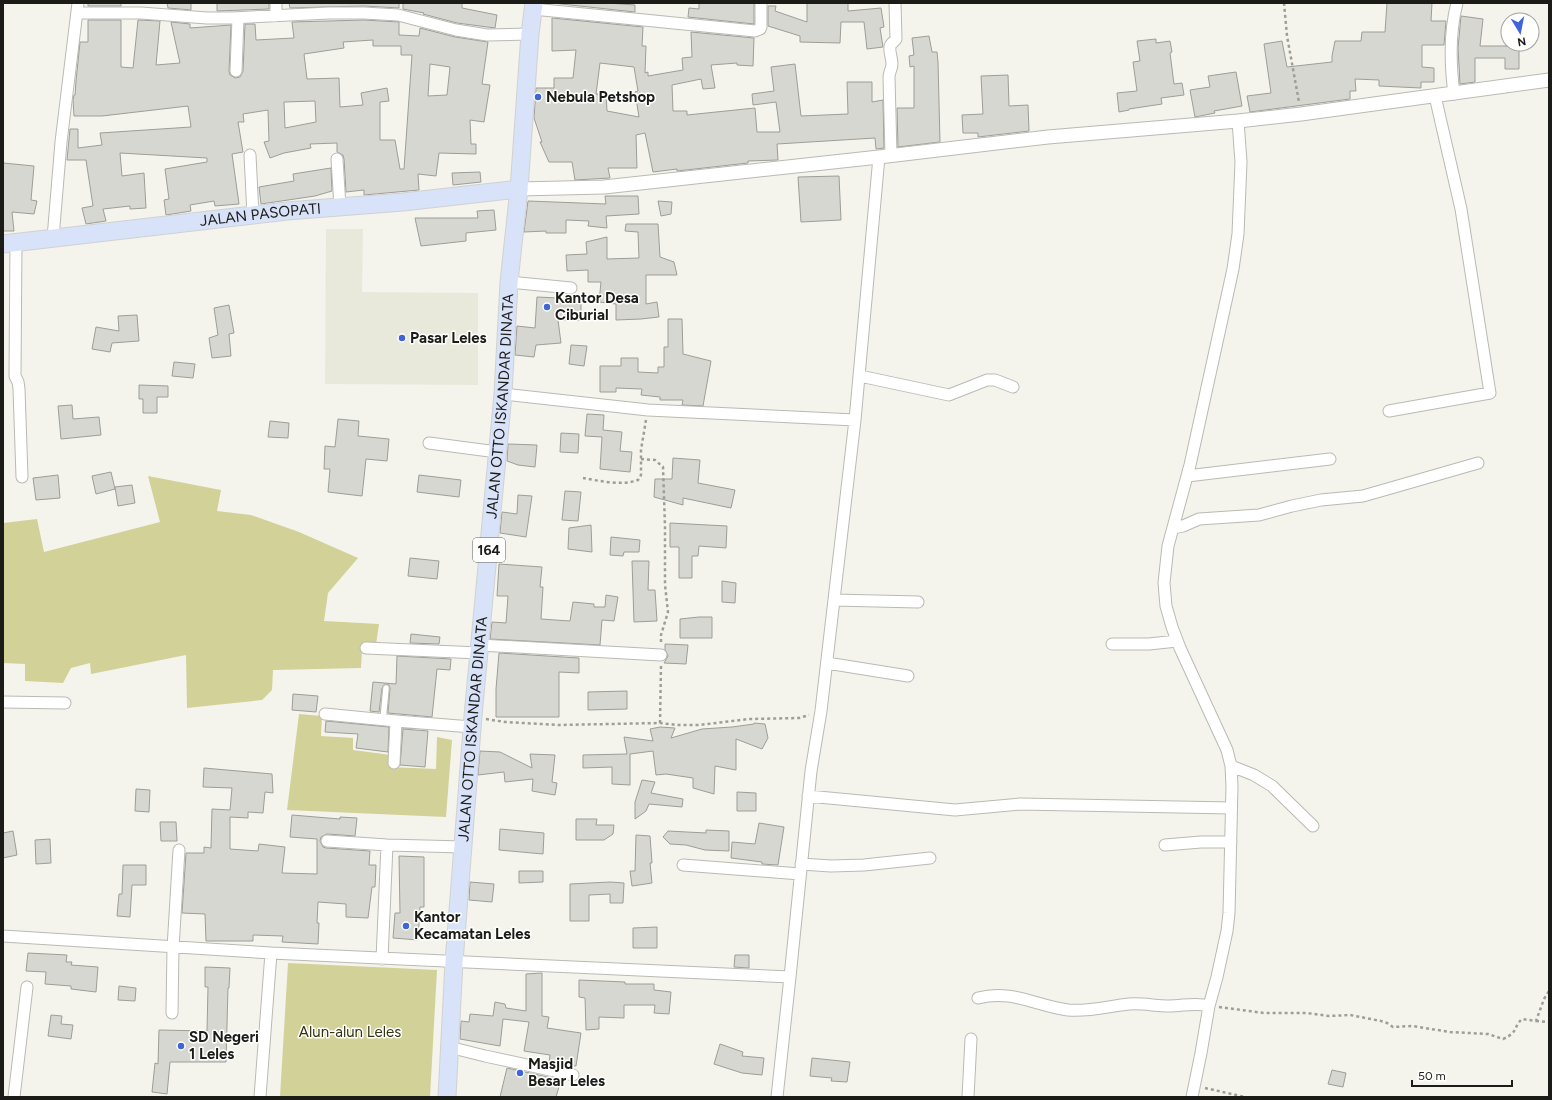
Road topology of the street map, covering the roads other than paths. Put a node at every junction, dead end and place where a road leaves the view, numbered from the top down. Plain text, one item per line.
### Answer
1 (276, 3) edge
2 (761, 3) edge
3 (895, 3) edge
4 (1457, 3) edge
5 (533, 6) edge
6 (77, 8) edge
7 (276, 16) junction
8 (238, 18) junction
9 (530, 34) junction
10 (236, 71) dead end
11 (1549, 80) edge
12 (1454, 94) junction
13 (1435, 96) junction
14 (1238, 121) junction
15 (250, 155) dead end
16 (885, 156) junction
17 (338, 159) dead end
18 (519, 189) junction
19 (340, 207) junction
20 (253, 215) junction
21 (53, 238) junction
22 (9, 243) edge
23 (509, 282) junction
24 (571, 288) dead end
25 (860, 376) junction
26 (1013, 387) dead end
27 (502, 394) junction
28 (1389, 411) dead end
29 (855, 420) junction
30 (429, 443) dead end
31 (497, 452) junction
32 (1330, 459) dead end
33 (1478, 463) dead end
34 (1187, 476) junction
35 (22, 477) dead end
36 (1173, 528) junction
37 (834, 600) junction
38 (918, 602) dead end
39 (1177, 641) junction
40 (1112, 644) dead end
41 (366, 648) dead end
42 (480, 649) junction
43 (661, 655) road end
44 (827, 663) junction
45 (908, 676) dead end
46 (386, 688) dead end
47 (3, 702) edge
48 (65, 703) dead end
49 (325, 714) dead end
50 (383, 720) junction
51 (396, 721) junction
52 (473, 721) junction
53 (394, 763) dead end
54 (1231, 766) junction
55 (808, 796) junction
56 (1231, 808) junction
57 (1313, 826) dead end
58 (326, 841) dead end
59 (1231, 842) junction
60 (387, 845) junction
61 (1165, 845) dead end
62 (463, 846) junction
63 (179, 850) dead end
64 (930, 858) dead end
65 (683, 866) dead end
66 (801, 869) junction
67 (3, 936) edge
68 (173, 948) junction
69 (271, 953) junction
70 (382, 959) junction
71 (454, 962) junction
72 (790, 977) junction
73 (27, 987) dead end
74 (978, 998) dead end
75 (1209, 1006) junction
76 (172, 1013) dead end
77 (971, 1039) dead end
78 (449, 1047) junction
79 (573, 1075) dead end
80 (14, 1097) edge
81 (260, 1097) edge
82 (447, 1097) edge
83 (777, 1097) edge
84 (968, 1097) edge
85 (1192, 1097) edge

1 - 7 street
2 - 5 street
3 - 16 street
4 - 12 street
5 - 9 main road, JALAN OTTO ISKANDAR DINATA / 164
6 - 8 street
6 - 21 street
7 - 8 street
7 - 9 street
8 - 10 street
9 - 18 main road, JALAN OTTO ISKANDAR DINATA / 164
11 - 12 street
12 - 13 street
13 - 14 street
13 - 28 street
14 - 16 street
14 - 34 street
15 - 20 street
16 - 18 street
16 - 25 street
17 - 19 street
18 - 19 main road, JALAN PASOPATI
18 - 23 main road, JALAN OTTO ISKANDAR DINATA / 164
19 - 20 main road, JALAN PASOPATI
20 - 21 main road, JALAN PASOPATI
21 - 22 main road, JALAN PASOPATI
22 - 35 street
23 - 24 street
23 - 27 main road, JALAN OTTO ISKANDAR DINATA / 164
25 - 26 street
25 - 29 street
27 - 29 street
27 - 31 main road, JALAN OTTO ISKANDAR DINATA / 164
29 - 37 street
30 - 31 street
31 - 42 main road, JALAN OTTO ISKANDAR DINATA / 164
32 - 34 street
33 - 36 street
34 - 36 street
36 - 39 street
37 - 38 street
37 - 44 street
39 - 40 street
39 - 54 street
41 - 42 street
42 - 43 street
42 - 52 main road, JALAN OTTO ISKANDAR DINATA / 164
44 - 45 street
44 - 55 street
46 - 50 lane
47 - 48 street
49 - 50 street
50 - 51 street
51 - 52 street
51 - 53 street
52 - 62 main road, JALAN OTTO ISKANDAR DINATA / 164
54 - 56 street
54 - 57 street
55 - 56 street
55 - 66 street
56 - 59 street
58 - 60 street
59 - 61 street
59 - 75 street
60 - 62 street
60 - 70 street
62 - 71 main road, JALAN OTTO ISKANDAR DINATA / 164
63 - 68 street
64 - 66 street
65 - 66 street
66 - 72 street
67 - 68 street
68 - 69 street
68 - 76 street
69 - 70 street
69 - 81 street
70 - 71 street
71 - 72 street
71 - 78 main road, JALAN OTTO ISKANDAR DINATA / 164
72 - 83 street
73 - 80 street
74 - 75 street
75 - 85 street
77 - 84 street
78 - 79 street
78 - 82 main road, JALAN OTTO ISKANDAR DINATA / 164

